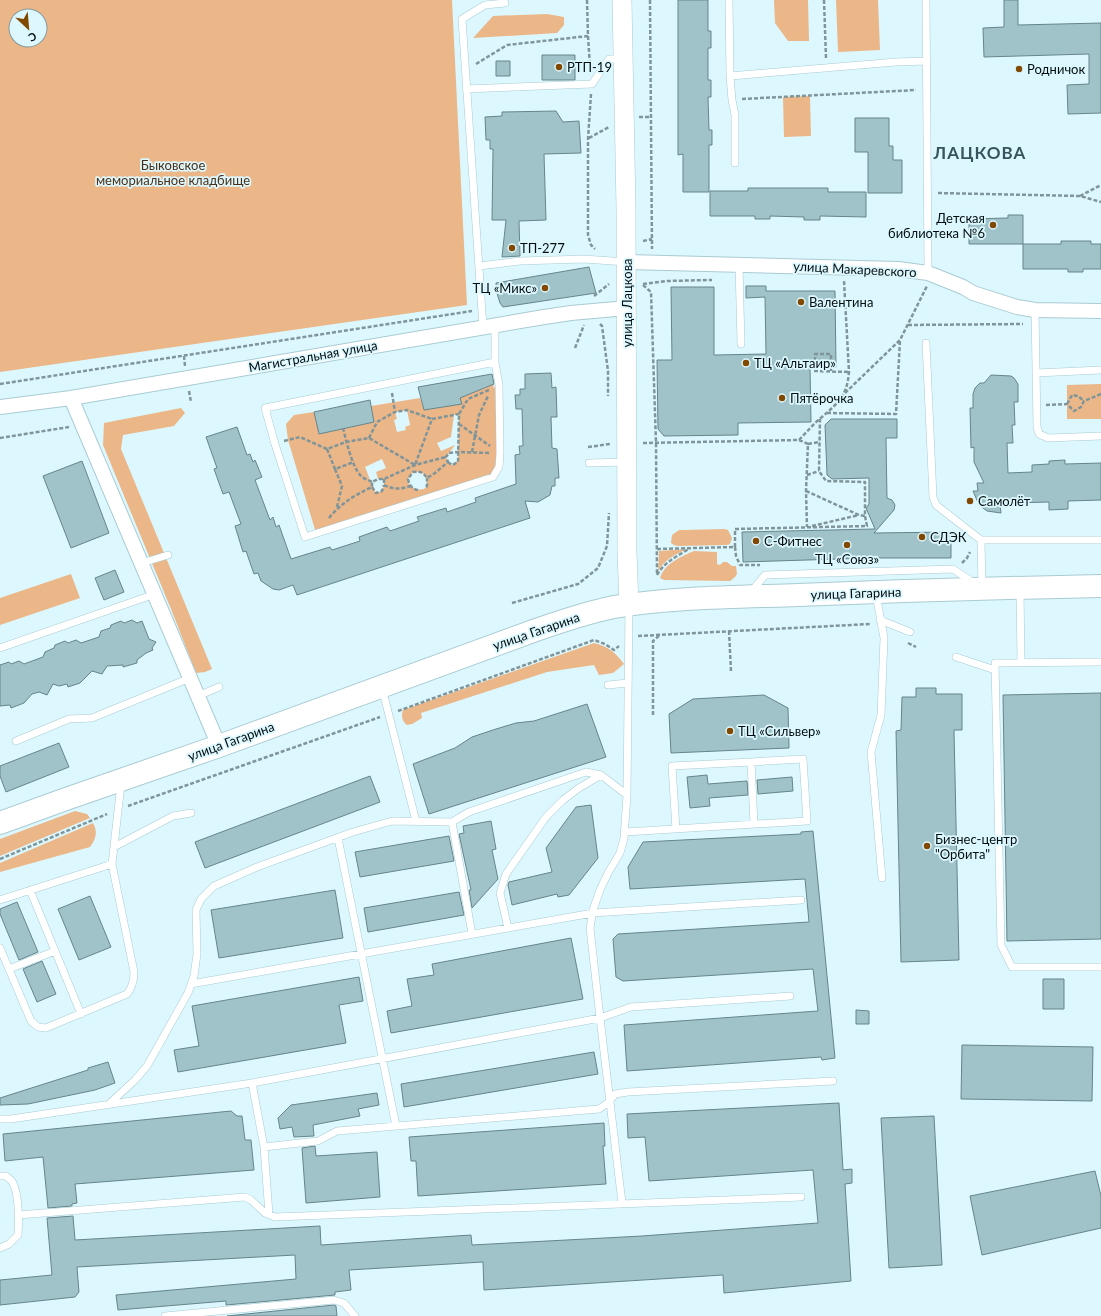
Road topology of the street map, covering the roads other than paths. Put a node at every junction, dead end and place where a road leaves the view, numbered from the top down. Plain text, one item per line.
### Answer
1 (622, 0) edge
2 (729, 0) edge
3 (926, 0) edge
4 (505, 4) dead end
5 (624, 59) junction
6 (927, 61) junction
7 (730, 76) junction
8 (466, 89) junction
9 (735, 164) dead end
10 (627, 262) junction
11 (739, 265) junction
12 (479, 266) junction
13 (928, 279) junction
14 (627, 308) junction
15 (1101, 311) edge
16 (1035, 317) junction
17 (489, 326) junction
18 (926, 343) dead end
19 (741, 344) dead end
20 (495, 362) junction
21 (1101, 370) edge
22 (1036, 373) junction
23 (71, 398) junction
24 (0, 407) edge
25 (1101, 436) edge
26 (618, 462) junction
27 (589, 463) dead end
28 (981, 540) junction
29 (1101, 540) edge
30 (168, 555) dead end
31 (142, 563) junction
32 (1101, 586) edge
33 (1020, 588) junction
34 (982, 589) junction
35 (875, 592) junction
36 (155, 594) junction
37 (747, 597) junction
38 (629, 605) junction
39 (880, 620) junction
40 (910, 632) dead end
41 (0, 648) edge
42 (956, 657) dead end
43 (1022, 662) junction
44 (1101, 662) edge
45 (995, 670) junction
46 (190, 678) junction
47 (628, 683) junction
48 (608, 685) dead end
49 (382, 686) junction
50 (219, 687) dead end
51 (198, 696) junction
52 (16, 741) dead end
53 (219, 746) junction
54 (751, 762) junction
55 (601, 776) junction
56 (121, 780) junction
57 (627, 795) junction
58 (191, 813) dead end
59 (416, 821) junction
60 (452, 822) junction
61 (0, 823) edge
62 (754, 824) junction
63 (676, 829) junction
64 (624, 832) junction
65 (338, 838) junction
66 (114, 846) junction
67 (112, 864) junction
68 (882, 878) dead end
69 (30, 890) junction
70 (0, 900) edge
71 (801, 900) dead end
72 (593, 913) junction
73 (508, 928) junction
74 (472, 934) junction
75 (0, 948) edge
76 (55, 951) junction
77 (361, 954) junction
78 (1101, 967) edge
79 (9, 969) junction
80 (191, 984) junction
81 (790, 996) dead end
82 (81, 1014) junction
83 (600, 1018) junction
84 (383, 1058) junction
85 (832, 1082) dead end
86 (252, 1083) junction
87 (609, 1102) junction
88 (109, 1104) junction
89 (0, 1119) edge
90 (396, 1126) junction
91 (264, 1147) junction
92 (0, 1176) edge
93 (801, 1197) dead end
94 (622, 1204) junction
95 (269, 1214) junction
96 (18, 1215) junction
97 (0, 1248) edge
98 (165, 1316) edge
99 (355, 1316) edge

1 - 5 street, улица Лацкова
2 - 7 lane
3 - 6 lane
4 - 8 lane
5 - 8 lane
5 - 10 street, улица Лацкова
6 - 7 lane
6 - 13 lane
7 - 9 lane
8 - 12 lane
10 - 11 street, улица Макаревского
10 - 12 lane
10 - 14 street, улица Лацкова
11 - 13 street, улица Макаревского
11 - 19 lane
12 - 17 lane
13 - 16 street, улица Макаревского
14 - 17 street, Магистральная улица
14 - 26 street, улица Лацкова
15 - 16 street, улица Макаревского
16 - 22 lane
17 - 20 lane
17 - 23 street, Магистральная улица
18 - 28 lane
20 - 20 lane
21 - 22 lane
22 - 25 lane
23 - 24 street, Магистральная улица
23 - 31 street
26 - 27 lane
26 - 38 street, улица Лацкова
28 - 29 lane
28 - 34 lane
30 - 31 lane
31 - 36 street
32 - 33 main road, улица Гагарина
33 - 34 main road, улица Гагарина
33 - 43 lane
34 - 35 main road, улица Гагарина
34 - 37 lane
35 - 37 main road, улица Гагарина
35 - 39 lane
36 - 41 lane
36 - 46 street
37 - 38 main road, улица Гагарина
38 - 47 lane
38 - 49 main road, улица Гагарина
39 - 40 lane
39 - 68 lane
42 - 45 lane
43 - 44 lane
43 - 45 lane
45 - 78 lane
46 - 51 street
46 - 52 lane
47 - 48 lane
47 - 57 lane
49 - 53 main road, улица Гагарина
49 - 59 lane
50 - 51 lane
51 - 53 street
53 - 56 main road, улица Гагарина
54 - 62 lane
54 - 62 lane
54 - 63 lane
55 - 57 lane
55 - 60 lane
55 - 73 lane
56 - 61 main road, улица Гагарина
56 - 66 lane
57 - 64 lane
58 - 66 lane
59 - 60 lane
59 - 65 lane
60 - 74 lane
62 - 63 lane
63 - 64 lane
64 - 72 lane
65 - 77 lane
65 - 80 lane
66 - 67 lane
67 - 69 lane
67 - 82 lane
69 - 70 lane
69 - 76 lane
71 - 72 lane
72 - 73 lane
72 - 83 lane
73 - 74 lane
74 - 77 lane
75 - 79 lane
76 - 79 lane
76 - 82 lane
77 - 80 lane
77 - 84 lane
79 - 82 lane
80 - 88 lane
81 - 83 lane
83 - 84 lane
83 - 87 lane
84 - 86 lane
84 - 90 lane
85 - 87 lane
86 - 88 lane
86 - 91 lane
87 - 90 lane
87 - 94 lane
88 - 89 lane
90 - 91 lane
91 - 95 lane
92 - 96 lane
93 - 94 lane
94 - 95 lane
95 - 96 lane
96 - 97 lane
98 - 99 lane

